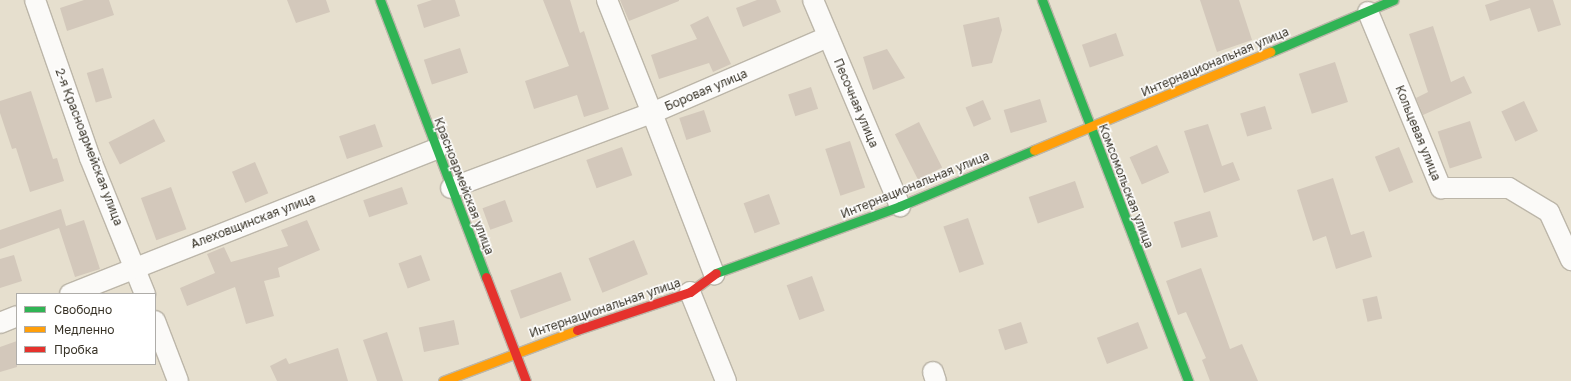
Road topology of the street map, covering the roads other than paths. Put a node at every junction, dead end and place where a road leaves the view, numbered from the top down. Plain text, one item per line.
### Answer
1 (35, 0) edge
2 (380, 0) edge
3 (608, 0) edge
4 (813, 0) edge
5 (1042, 0) edge
6 (1393, 0) edge
7 (1368, 12) junction
8 (828, 37) junction
9 (652, 113) junction
10 (1091, 127) junction
11 (437, 149) junction
12 (450, 188) junction
13 (900, 206) junction
14 (1571, 260) edge
15 (135, 267) junction
16 (714, 274) junction
17 (690, 292) junction
18 (72, 293) edge
19 (145, 293) edge
20 (16, 316) edge
21 (0, 322) edge
22 (156, 324) edge
23 (514, 351) junction
24 (178, 381) edge
25 (443, 381) edge
26 (526, 381) edge
27 (726, 381) edge
28 (1188, 381) edge

1 - 15 street, 2-я Красноармейская улица
2 - 11 street, Красноармейская улица
3 - 9 street, Боровая улица
4 - 8 street, Песочная улица
5 - 10 street, Комсомольская улица
6 - 7 street, Интернациональная улица
7 - 10 street, Интернациональная улица
7 - 14 street, Кольцевая улица
8 - 9 street, Боровая улица
8 - 13 street, Песочная улица
9 - 12 street
9 - 16 street
10 - 13 street, Интернациональная улица
10 - 28 street, Комсомольская улица
11 - 12 street, Красноармейская улица
11 - 15 street, Алеховщинская улица
12 - 23 street, Красноармейская улица
13 - 16 street, Интернациональная улица
15 - 18 street, Алеховщинская улица
15 - 19 street, 2-я Красноармейская улица
16 - 17 street, Интернациональная улица
17 - 23 street, Интернациональная улица
17 - 27 street
20 - 21 street
22 - 24 street
23 - 25 street, Интернациональная улица
23 - 26 street, Красноармейская улица

